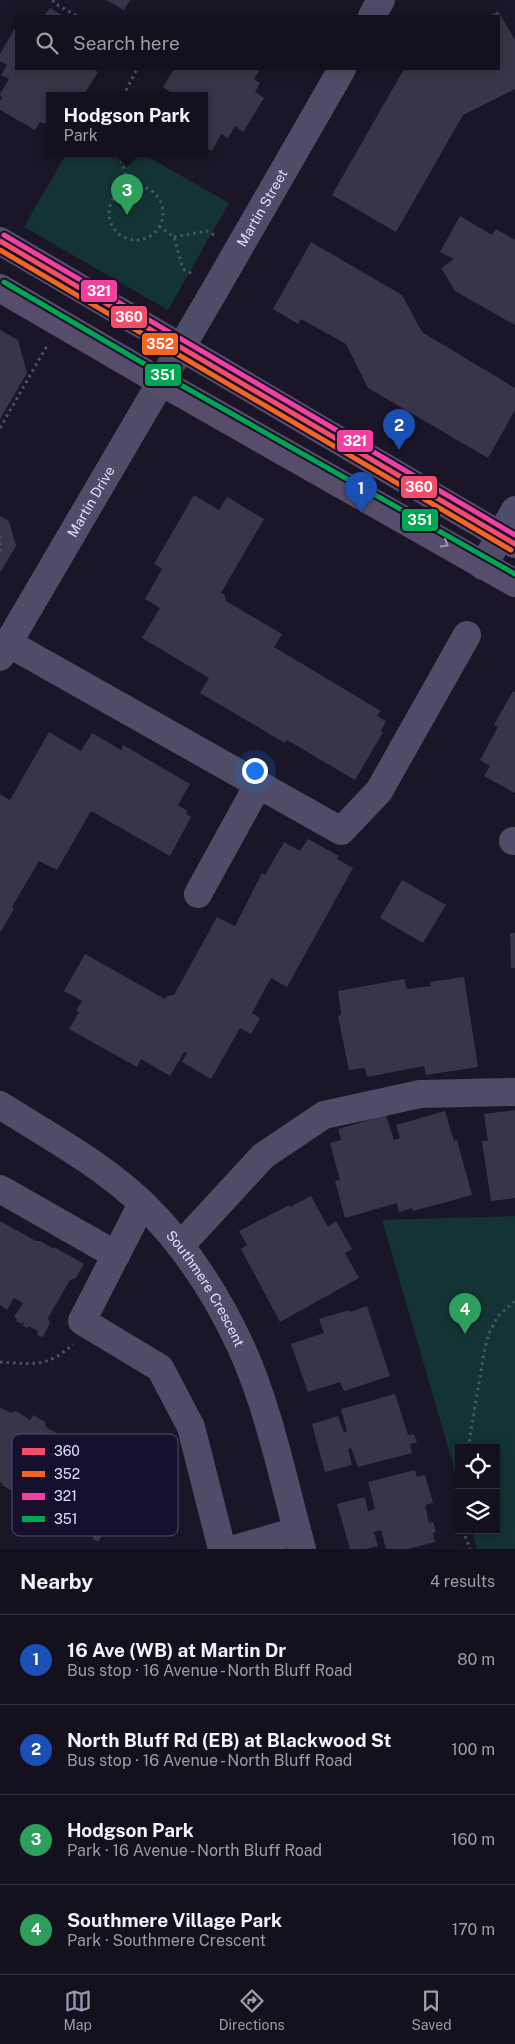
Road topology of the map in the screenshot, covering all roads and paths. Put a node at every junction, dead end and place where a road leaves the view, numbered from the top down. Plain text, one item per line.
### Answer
1 (53, 0) edge
2 (381, 0) edge
3 (75, 15) edge
4 (373, 15) edge
5 (136, 70) edge
6 (341, 70) edge
7 (125, 92) edge
8 (120, 157) edge
9 (130, 187) junction
10 (159, 226) junction
11 (174, 237) junction
12 (0, 241) edge
13 (239, 248) junction
14 (0, 288) edge
15 (216, 288) junction
16 (51, 339) dead end
17 (181, 347) junction
18 (161, 382) junction
19 (0, 428) edge
20 (515, 510) edge
21 (0, 538) edge
22 (508, 540) edge
23 (0, 555) edge
24 (483, 566) junction
25 (515, 583) edge
26 (467, 634) dead end
27 (4, 650) edge
28 (258, 785) junction
29 (198, 894) dead end
30 (515, 1092) edge
31 (0, 1105) edge
32 (0, 1188) edge
33 (142, 1204) junction
34 (180, 1246) junction
35 (116, 1255) junction
36 (515, 1301) edge
37 (90, 1326) junction
38 (0, 1362) edge
39 (469, 1444) edge
40 (464, 1534) edge
41 (300, 1540) edge
42 (222, 1549) edge
43 (235, 1549) edge
44 (470, 1549) edge

1 - 3 path
2 - 4 street
5 - 7 path
6 - 13 street, Martin Street
8 - 9 path
9 - 10 path
9 - 10 path
10 - 11 path
11 - 13 path
11 - 15 path
12 - 17 main road
13 - 15 street, Martin Street
14 - 18 main road
15 - 17 street, Martin Street
16 - 19 path
17 - 18 street, Martin Drive
17 - 22 main road
18 -> 24 main road
18 - 27 street, Martin Drive
20 - 22 street
21 - 23 path
22 - 24 street
24 - 25 main road
26 - 28 street
27 - 28 street
28 - 29 street
30 - 34 street
31 - 33 street, Southmere Crescent
32 - 35 street
33 - 34 street, Southmere Crescent
33 - 35 street
34 - 41 street, Southmere Crescent
35 - 37 street
36 - 39 path
37 - 38 path
37 - 42 street
40 - 44 path
41 - 43 street

